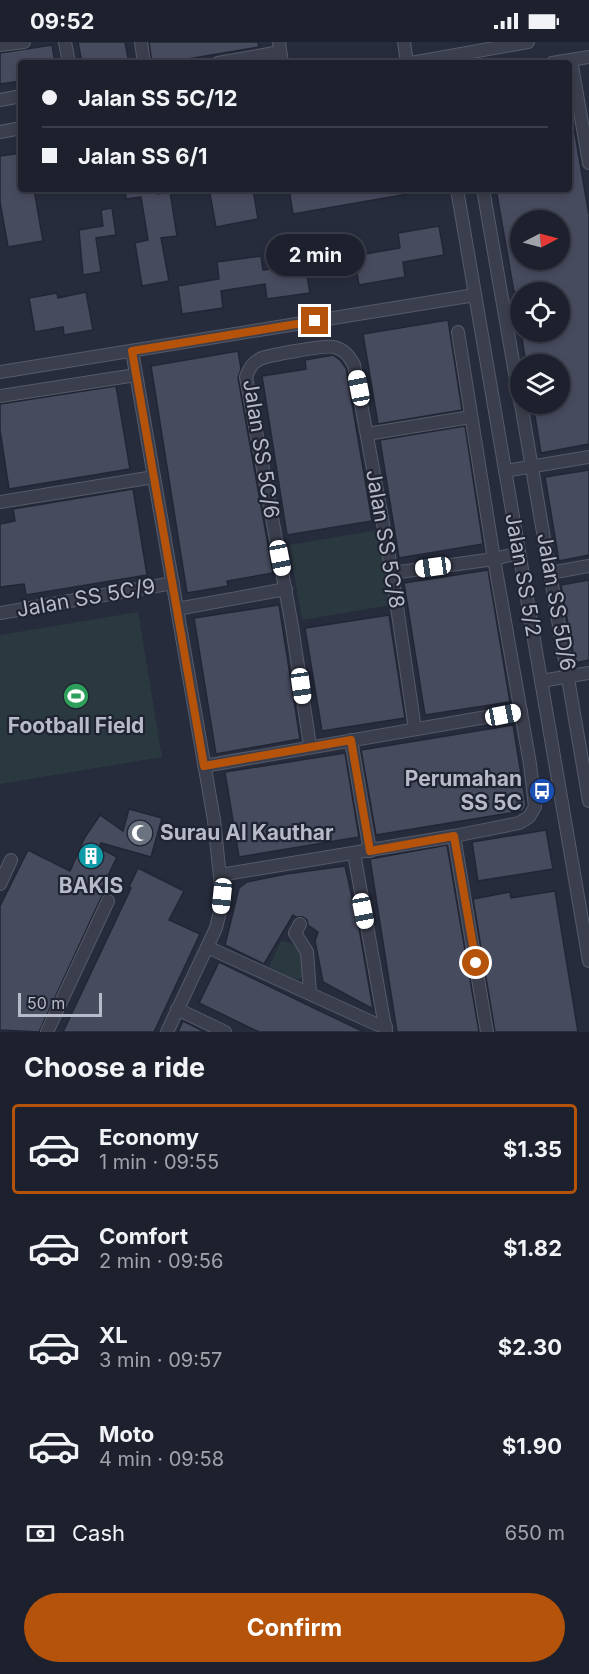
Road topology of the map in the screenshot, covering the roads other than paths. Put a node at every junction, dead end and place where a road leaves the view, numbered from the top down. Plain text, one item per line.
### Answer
1 (24, 42) edge
2 (65, 42) edge
3 (141, 42) edge
4 (404, 42) edge
5 (528, 42) edge
6 (0, 45) edge
7 (280, 52) edge
8 (589, 57) edge
9 (68, 60) edge
10 (144, 60) edge
11 (235, 60) edge
12 (408, 60) edge
13 (440, 60) edge
14 (571, 60) edge
15 (572, 66) edge
16 (18, 97) edge
17 (0, 100) edge
18 (18, 129) edge
19 (0, 132) edge
20 (589, 163) edge
21 (458, 192) edge
22 (484, 192) edge
23 (475, 296) junction
24 (458, 332) dead end
25 (132, 351) junction
26 (512, 354) edge
27 (250, 366) joint
28 (0, 372) edge
29 (136, 375) junction
30 (0, 396) edge
31 (523, 414) edge
32 (471, 417) junction
33 (367, 434) junction
34 (589, 457) edge
35 (532, 467) junction
36 (505, 471) junction
37 (154, 477) junction
38 (0, 502) edge
39 (519, 553) junction
40 (494, 559) junction
41 (589, 566) edge
42 (392, 573) junction
43 (550, 573) junction
44 (173, 583) junction
45 (286, 589) junction
46 (177, 609) junction
47 (0, 613) edge
48 (589, 673) edge
49 (569, 676) junction
50 (541, 681) junction
51 (521, 711) junction
52 (415, 729) junction
53 (351, 740) junction
54 (310, 746) junction
55 (204, 766) junction
56 (589, 801) edge
57 (454, 836) junction
58 (370, 851) junction
59 (354, 853) junction
60 (11, 860) dead end
61 (220, 875) junction
62 (0, 884) edge
63 (108, 902) dead end
64 (300, 924) dead end
65 (207, 947) junction
66 (589, 961) edge
67 (310, 993) junction
68 (177, 1009) junction
69 (386, 1030) edge
70 (47, 1032) edge
71 (167, 1032) edge
72 (225, 1032) edge
73 (487, 1032) edge

1 - 6 street
2 - 9 street
3 - 10 street
4 - 12 street
5 - 13 street
7 - 11 street
8 - 14 street
15 - 20 street
16 - 17 street
18 - 19 street
21 - 23 street, Jalan SS 5/2
22 - 26 street, Jalan SS 5D/6
23 - 25 street
23 - 36 street, Jalan SS 5/2
24 - 32 street
25 - 28 street
25 - 29 street
27 - 33 street, Jalan SS 5C/8
27 - 45 street, Jalan SS 5C/6
29 - 30 street
29 - 37 street
31 - 35 street, Jalan SS 5D/6
32 - 33 street
32 - 40 street
33 - 42 street, Jalan SS 5C/8
34 - 35 street
35 - 36 street
35 - 43 street, Jalan SS 5D/6
36 - 39 street, Jalan SS 5/2
37 - 38 street
37 - 44 street
39 - 40 street
39 - 50 street, Jalan SS 5/2
40 - 42 street
40 - 51 street
41 - 43 street
42 - 52 street, Jalan SS 5C/8
43 - 49 street, Jalan SS 5D/6
44 - 46 street
44 - 47 street, Jalan SS 5C/9
45 - 46 street
45 - 54 street, Jalan SS 5C/6
46 - 55 street
48 - 49 street
49 - 50 street
49 - 56 street, Jalan SS 5D/6
50 - 66 street, Jalan SS 5/2
51 - 52 street
51 - 57 street
52 - 53 street
53 - 54 street
53 - 58 street
54 - 55 street
55 - 61 street
57 - 58 street
57 - 73 street
58 - 59 street
59 - 61 street
59 - 69 street
60 - 62 street
61 - 65 street
63 - 70 street
64 - 67 street
65 - 67 street
65 - 68 street
67 - 69 street
68 - 71 street
68 - 72 street

